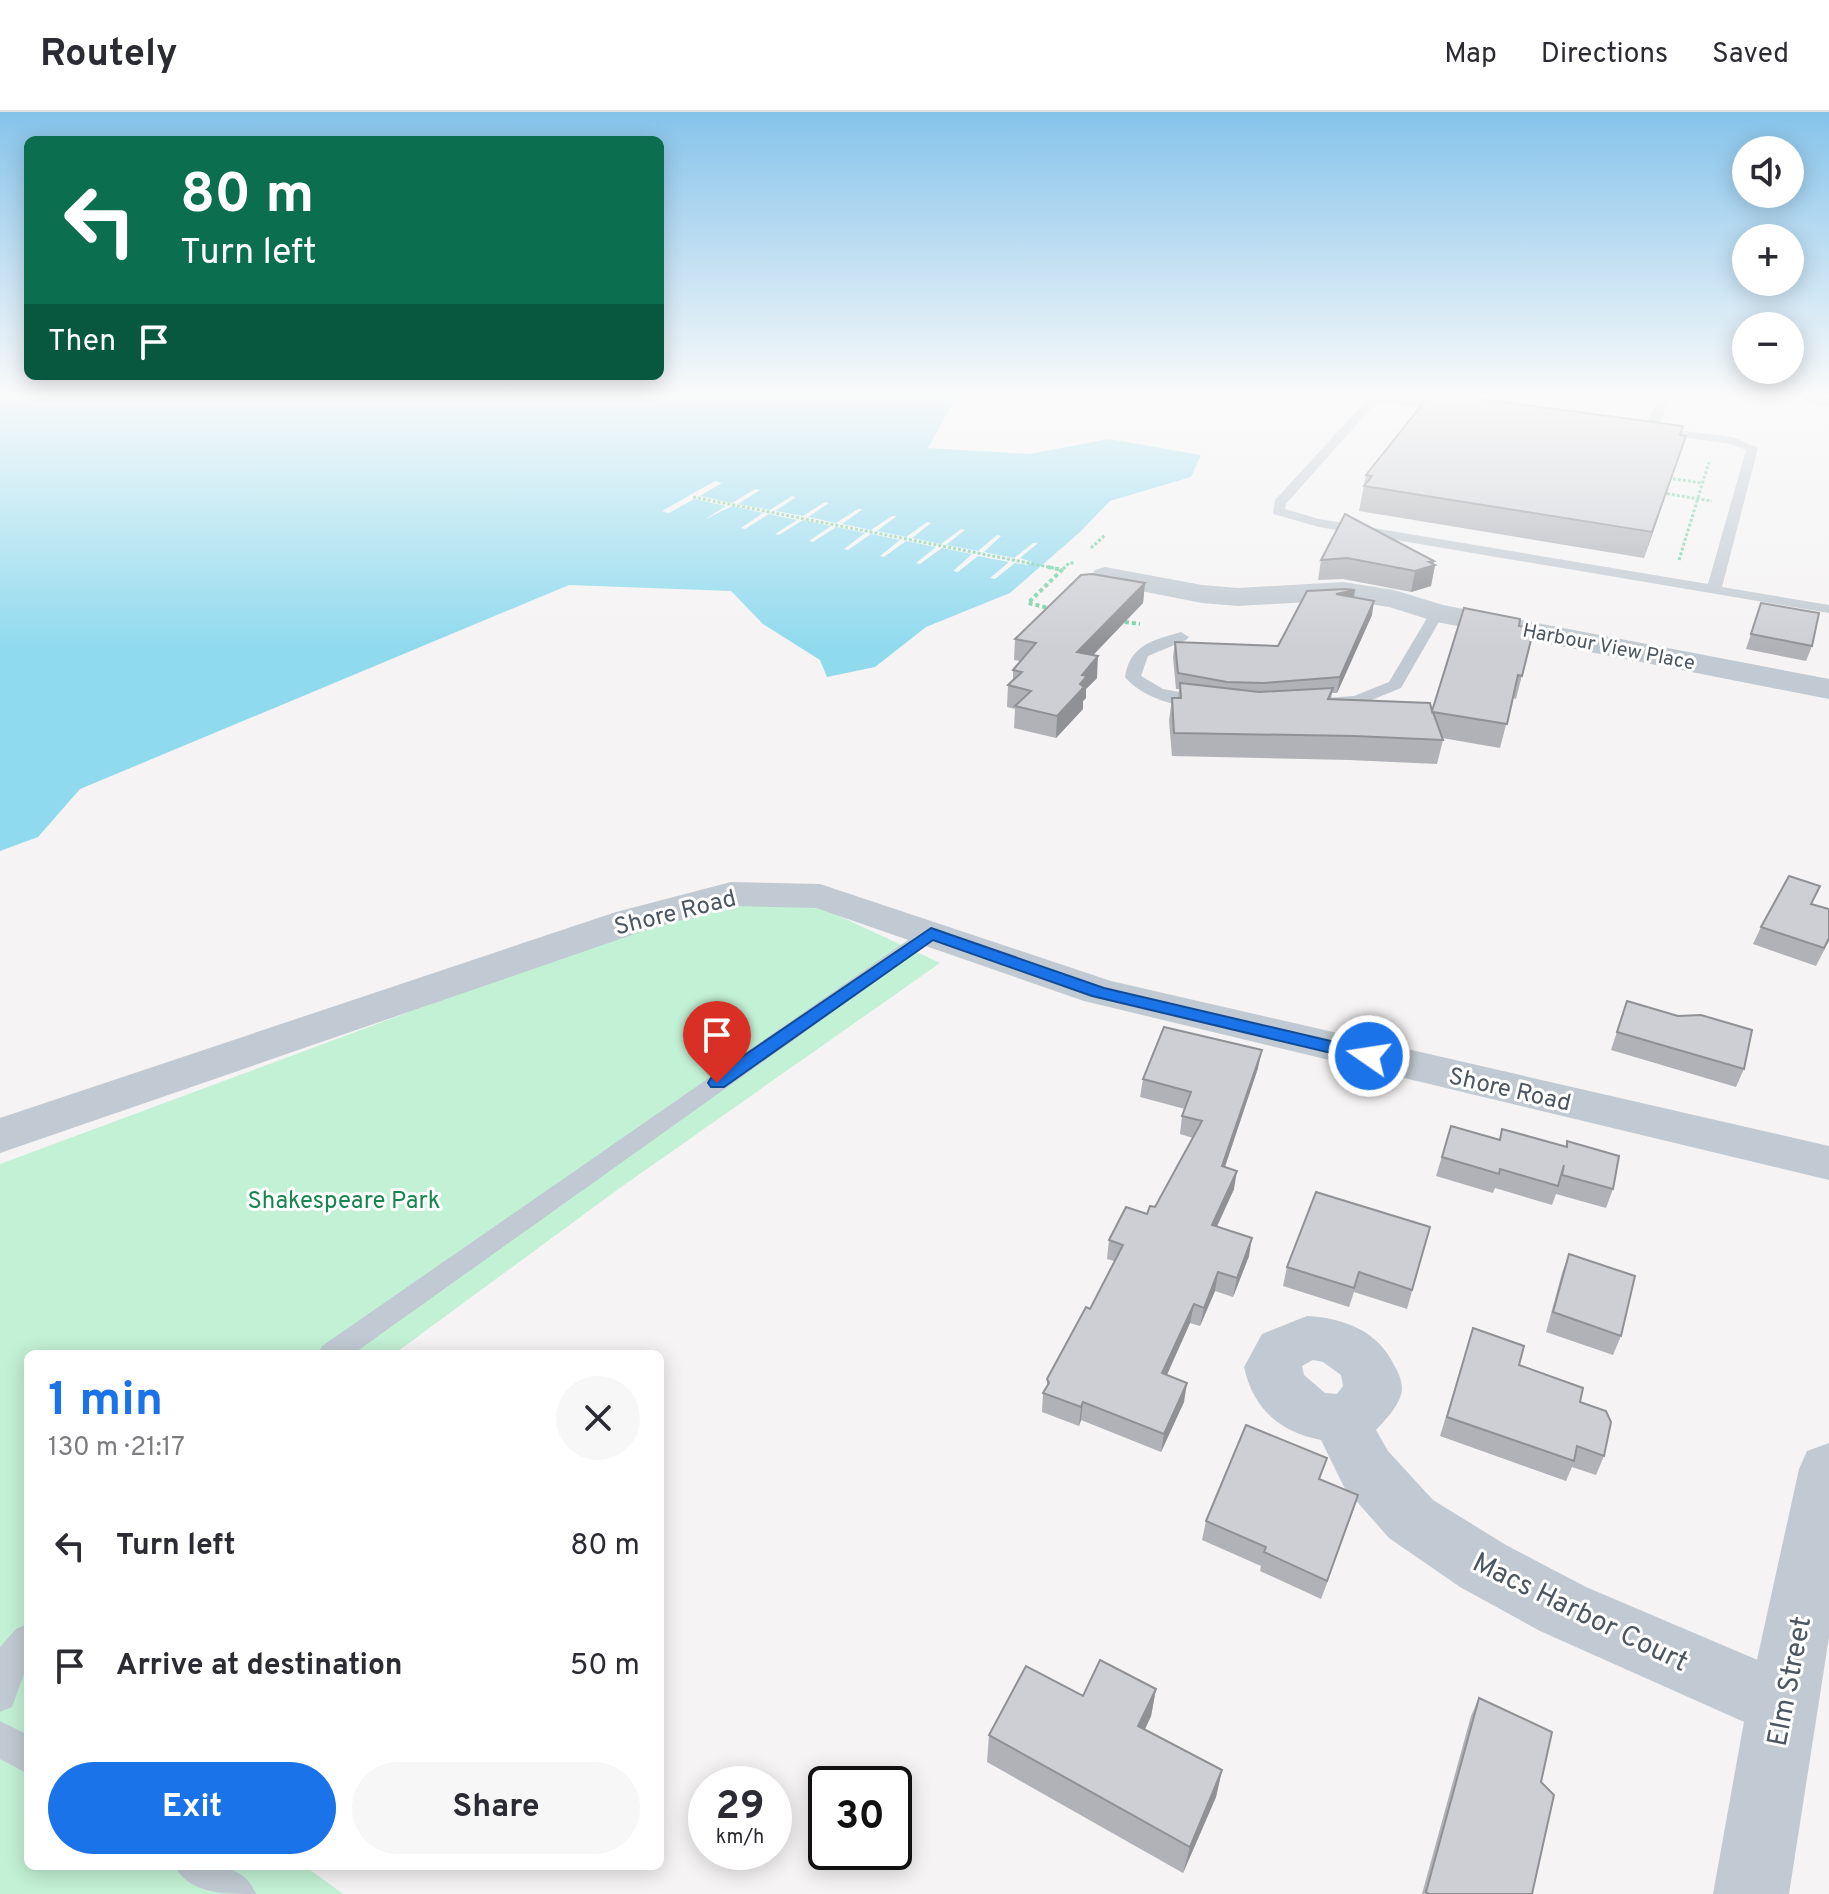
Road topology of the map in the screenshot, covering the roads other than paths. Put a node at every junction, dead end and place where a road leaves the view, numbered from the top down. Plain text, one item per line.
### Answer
1 (1301, 480) edge
2 (1743, 480) edge
3 (1105, 576) edge
4 (1714, 589) junction
5 (1829, 609) edge
6 (1437, 613) junction
7 (1181, 637) dead end
8 (1829, 689) edge
9 (1313, 703) edge
10 (1224, 704) edge
11 (931, 933) junction
12 (0, 1136) edge
13 (1829, 1163) edge
14 (338, 1350) edge
15 (1339, 1418) dead end
16 (1829, 1469) edge
17 (24, 1644) edge
18 (0, 1695) edge
19 (1782, 1705) junction
20 (0, 1738) edge
21 (24, 1753) edge
22 (200, 1870) edge
23 (237, 1894) edge
24 (1751, 1894) edge

1 - 4 lane
2 - 4 lane
3 - 6 street, Harbour View Place
4 - 5 lane
6 - 8 street, Harbour View Place
6 - 9 lane
7 - 10 lane
11 - 12 street, Shore Road
11 - 13 street, Shore Road
11 - 14 lane
15 - 19 street, Macs Harbor Court
16 - 19 street, Elm Street
17 - 18 lane
19 - 24 street, Elm Street
20 - 21 lane
22 - 23 lane

